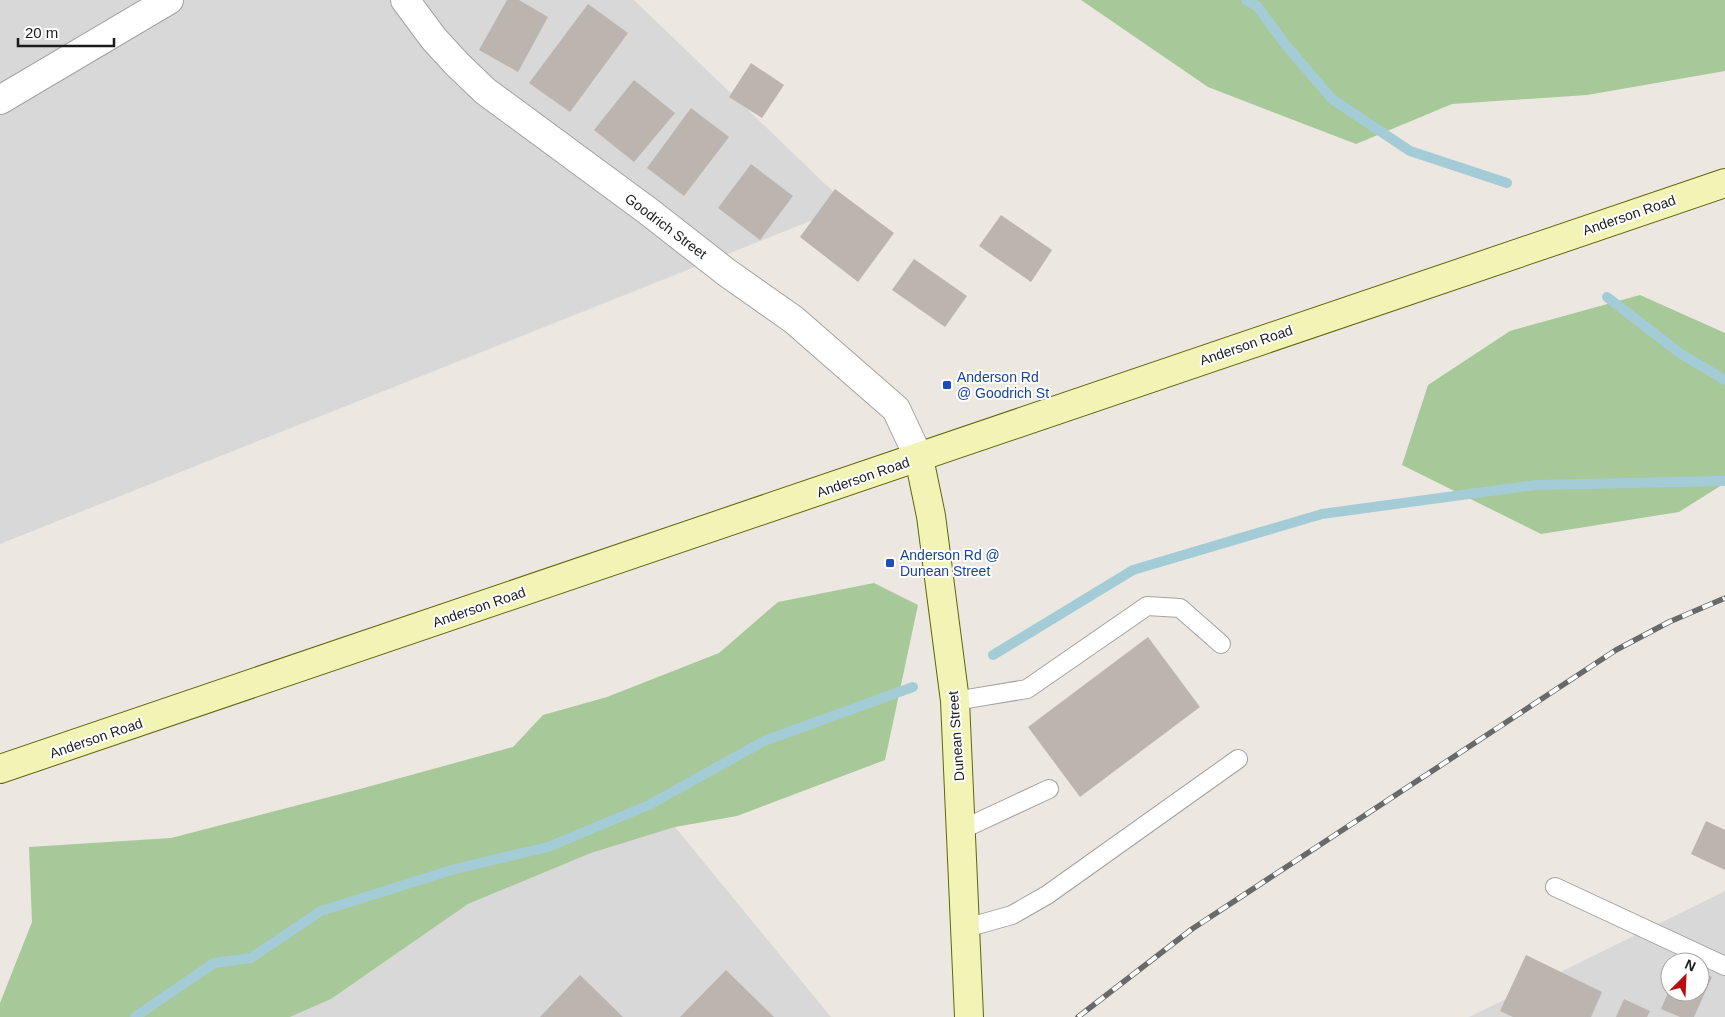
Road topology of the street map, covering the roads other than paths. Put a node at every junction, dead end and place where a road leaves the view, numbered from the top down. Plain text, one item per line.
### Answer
1 (169, 0) edge
2 (405, 0) edge
3 (0, 100) edge
4 (1725, 183) edge
5 (919, 458) junction
6 (1221, 644) dead end
7 (955, 701) junction
8 (1238, 759) dead end
9 (0, 770) edge
10 (1049, 789) dead end
11 (961, 830) junction
12 (1555, 888) dead end
13 (966, 928) junction
14 (1725, 966) edge
15 (966, 1016) edge

1 - 3 street
2 - 5 street, Goodrich Street
4 - 5 main road, Anderson Road
5 - 7 main road, Dunean Street
5 - 9 main road, Anderson Road
6 - 7 lane
7 - 11 main road, Dunean Street
8 - 13 lane
10 - 11 lane
11 - 13 main road, Dunean Street
12 - 14 lane
13 - 15 main road, Dunean Street

